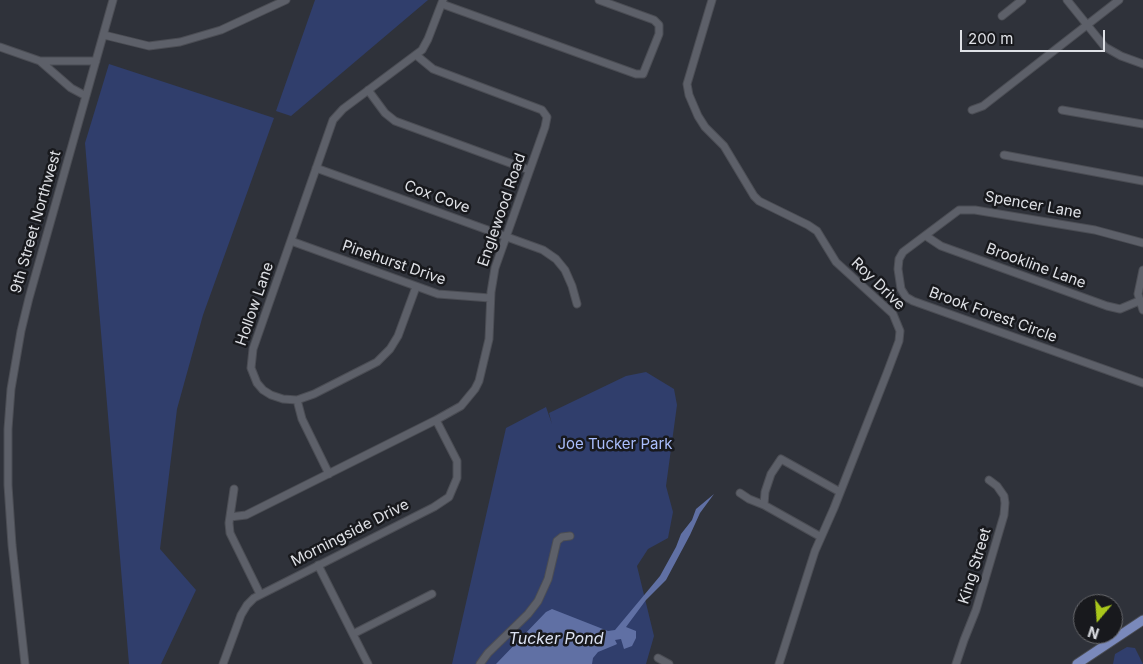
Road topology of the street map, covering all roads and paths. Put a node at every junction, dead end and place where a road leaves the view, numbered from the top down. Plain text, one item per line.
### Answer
1 (113, 0) edge
2 (286, 0) edge
3 (599, 0) edge
4 (712, 0) edge
5 (1022, 0) edge
6 (1067, 0) edge
7 (1119, 0) edge
8 (442, 2) edge
9 (1002, 16) dead end
10 (1087, 25) junction
11 (104, 35) junction
12 (0, 48) edge
13 (416, 55) junction
14 (40, 61) junction
15 (96, 61) junction
16 (1143, 64) edge
17 (368, 90) junction
18 (86, 96) junction
19 (972, 110) dead end
20 (1062, 110) dead end
21 (1143, 124) edge
22 (1004, 155) dead end
23 (316, 168) junction
24 (529, 170) junction
25 (1143, 181) edge
26 (505, 236) junction
27 (926, 236) junction
28 (291, 241) junction
29 (1143, 243) edge
30 (1143, 270) edge
31 (416, 287) junction
32 (490, 298) junction
33 (1139, 301) junction
34 (576, 304) dead end
35 (1143, 310) edge
36 (1143, 384) edge
37 (297, 400) junction
38 (436, 420) junction
39 (329, 474) junction
40 (989, 480) dead end
41 (234, 489) dead end
42 (840, 492) junction
43 (740, 493) dead end
44 (764, 505) junction
45 (230, 517) junction
46 (570, 536) dead end
47 (821, 536) junction
48 (318, 565) junction
49 (260, 594) junction
50 (432, 594) dead end
51 (1143, 620) edge
52 (353, 634) junction
53 (658, 658) dead end
54 (25, 664) edge
55 (223, 664) edge
56 (368, 664) edge
57 (480, 664) edge
58 (669, 664) edge
59 (779, 664) edge
60 (956, 664) edge
61 (1077, 664) edge

1 - 11 street, 9th Street Northwest
2 - 11 street
3 - 8 street
4 - 42 street, Roy Drive
5 - 9 street
6 - 10 street
7 - 10 street
8 - 13 street, Hollow Lane
10 - 16 street
10 - 19 street
11 - 15 street, 9th Street Northwest
12 - 14 street
13 - 17 street, Hollow Lane
13 - 24 street, Englewood Road
14 - 15 street
14 - 18 street
15 - 18 street, 9th Street Northwest
17 - 23 street, Hollow Lane
17 - 24 street
18 - 54 street, 9th Street Northwest
20 - 21 street
22 - 25 street
23 - 26 street, Cox Cove
23 - 28 street, Hollow Lane
24 - 26 street, Englewood Road
26 - 32 street, Englewood Road
26 - 34 street, Cox Cove
27 - 29 street, Spencer Lane
27 - 33 street, Brookline Lane
27 - 36 street, Brook Forest Circle
28 - 31 street, Pinehurst Drive
28 - 37 street, Hollow Lane
30 - 33 street
31 - 32 street, Pinehurst Drive
31 - 37 street
32 - 38 street, Englewood Road
33 - 35 street
37 - 39 street
38 - 39 street, Englewood Road
38 - 48 street, Morningside Drive
39 - 45 street, Englewood Road
40 - 60 street, King Street
41 - 45 street
42 - 44 street
42 - 47 street, Roy Drive
43 - 44 street
44 - 47 street
45 - 49 street
46 - 57 street
47 - 59 street, Roy Drive
48 - 49 street, Morningside Drive
48 - 52 street
49 - 55 street, Morningside Drive
50 - 52 street
51 - 61 main road
52 - 56 street
53 - 58 street

